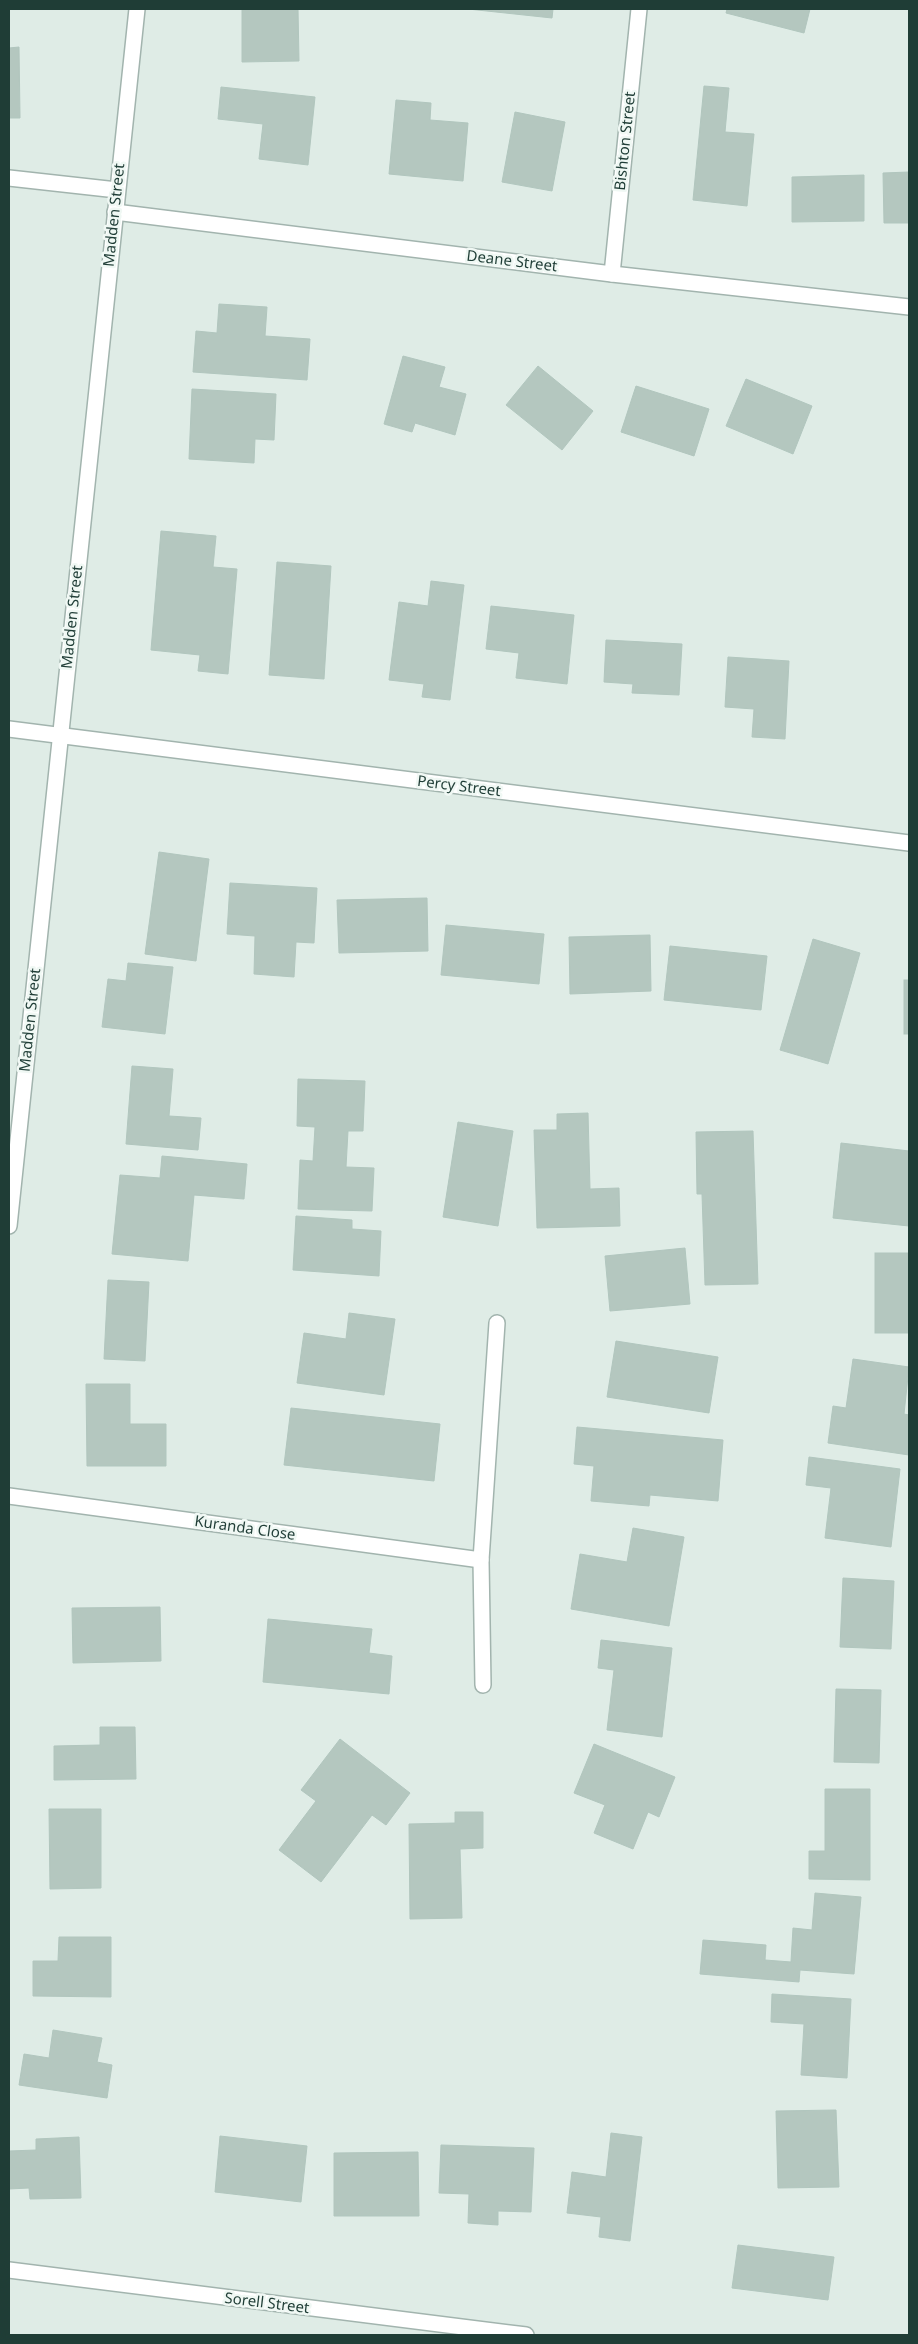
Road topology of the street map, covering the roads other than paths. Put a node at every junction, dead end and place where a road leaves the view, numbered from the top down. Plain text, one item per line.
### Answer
1 (137, 9) edge
2 (639, 9) edge
3 (9, 178) edge
4 (116, 190) junction
5 (114, 212) junction
6 (612, 274) junction
7 (909, 307) edge
8 (9, 729) edge
9 (60, 735) junction
10 (909, 843) edge
11 (9, 1226) edge
12 (497, 1323) dead end
13 (9, 1496) edge
14 (481, 1560) junction
15 (483, 1685) dead end
16 (9, 2270) edge
17 (526, 2335) edge

1 - 4 street, Madden Street
2 - 6 street, Bishton Street
3 - 4 street
4 - 5 street, Madden Street
5 - 6 street, Deane Street
5 - 9 street, Madden Street
6 - 7 street, Deane Street
8 - 9 street, Percy Street
9 - 10 street, Percy Street
9 - 11 street, Madden Street
12 - 14 street
13 - 14 street, Kuranda Close
14 - 15 street
16 - 17 street, Sorell Street

